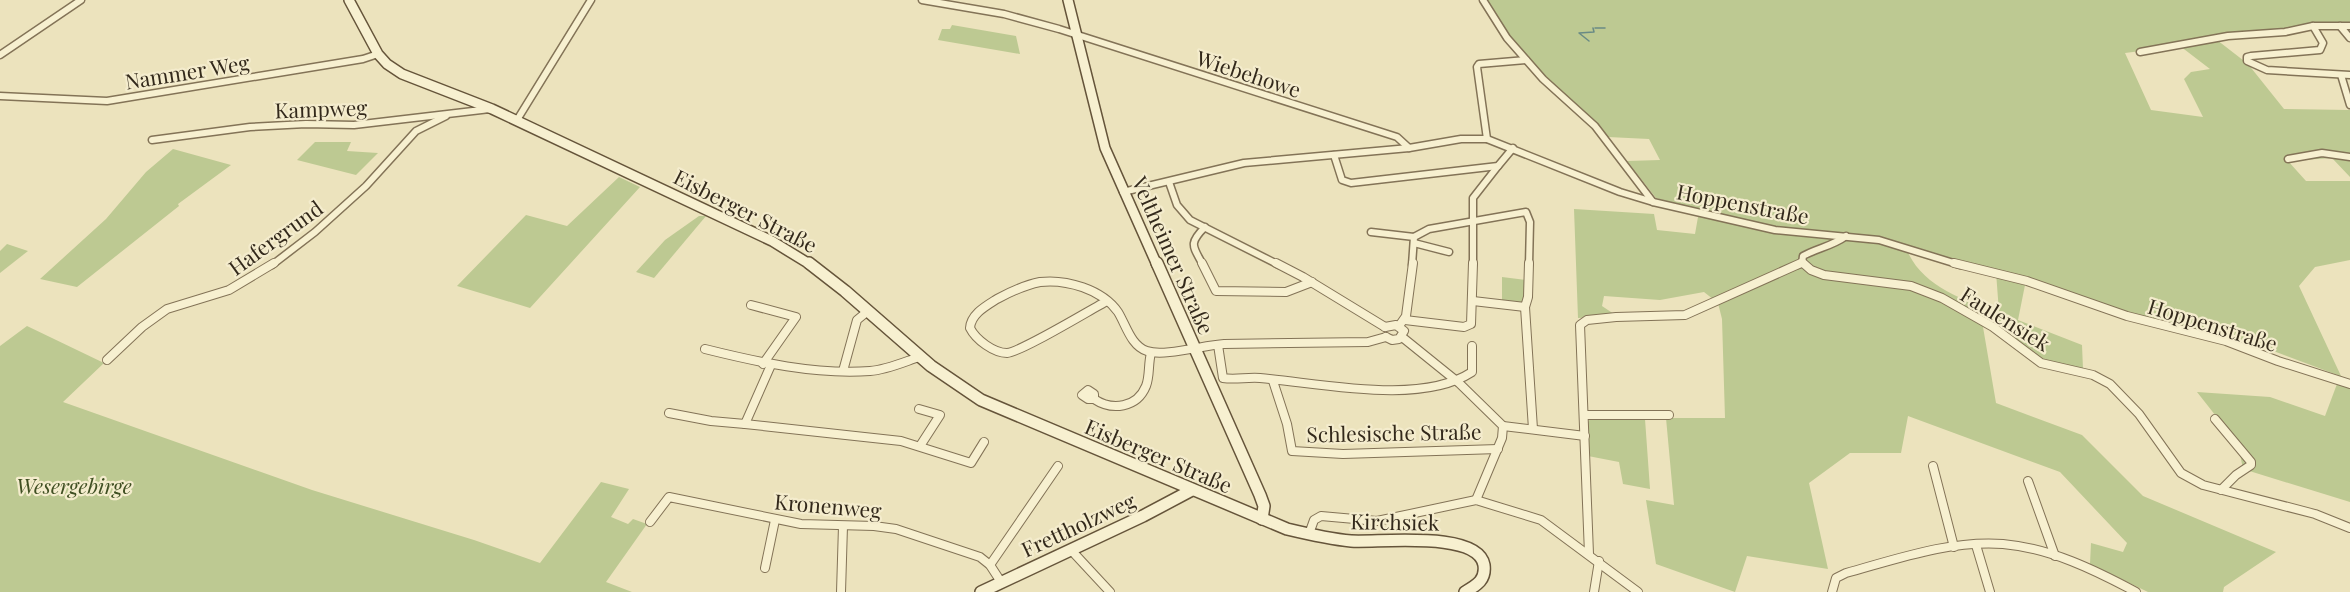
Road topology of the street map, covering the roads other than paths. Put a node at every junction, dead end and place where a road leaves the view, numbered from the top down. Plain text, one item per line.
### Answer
1 (81, 0) edge
2 (349, 0) edge
3 (591, 0) edge
4 (922, 0) edge
5 (1068, 0) edge
6 (1483, 0) edge
7 (2313, 26) junction
8 (2340, 26) junction
9 (2350, 26) edge
10 (1076, 35) junction
11 (2350, 38) edge
12 (2140, 52) dead end
13 (378, 54) junction
14 (0, 55) edge
15 (1526, 60) junction
16 (2342, 77) junction
17 (2350, 77) edge
18 (0, 96) edge
19 (2350, 105) edge
20 (492, 109) junction
21 (446, 116) junction
22 (517, 120) junction
23 (1487, 139) junction
24 (152, 140) dead end
25 (1408, 148) junction
26 (1513, 148) junction
27 (1334, 155) junction
28 (2350, 157) edge
29 (2288, 159) dead end
30 (1498, 166) junction
31 (1169, 182) junction
32 (1123, 192) junction
33 (1653, 202) junction
34 (1473, 220) junction
35 (1205, 227) junction
36 (1371, 231) dead end
37 (1846, 236) junction
38 (1414, 240) junction
39 (1449, 252) dead end
40 (1802, 263) junction
41 (1312, 282) junction
42 (1107, 301) junction
43 (1473, 301) junction
44 (751, 305) dead end
45 (1525, 307) junction
46 (868, 311) junction
47 (1402, 323) junction
48 (1385, 327) junction
49 (1386, 337) junction
50 (1402, 337) junction
51 (1218, 345) junction
52 (1472, 346) dead end
53 (1193, 347) junction
54 (705, 349) dead end
55 (1151, 353) junction
56 (919, 357) junction
57 (107, 360) dead end
58 (767, 365) junction
59 (843, 370) junction
60 (1273, 381) junction
61 (1459, 382) junction
62 (2350, 384) edge
63 (1094, 399) dead end
64 (919, 409) dead end
65 (669, 413) dead end
66 (1669, 415) dead end
67 (1585, 416) junction
68 (2215, 418) dead end
69 (745, 424) junction
70 (1503, 426) junction
71 (1533, 429) junction
72 (1585, 436) junction
73 (984, 442) dead end
74 (920, 446) junction
75 (1498, 449) junction
76 (1058, 466) dead end
77 (1933, 466) dead end
78 (2028, 481) dead end
79 (1191, 490) junction
80 (2222, 490) junction
81 (1476, 500) junction
82 (1262, 519) junction
83 (775, 520) junction
84 (650, 522) dead end
85 (843, 526) junction
86 (2350, 528) edge
87 (1309, 534) junction
88 (1976, 545) junction
89 (1954, 547) junction
90 (1071, 550) junction
91 (1589, 554) junction
92 (2055, 556) junction
93 (1599, 561) junction
94 (990, 565) junction
95 (765, 568) dead end
96 (1001, 582) junction
97 (841, 592) edge
98 (981, 592) edge
99 (1110, 592) edge
100 (1465, 592) edge
101 (1594, 592) edge
102 (1638, 592) edge
103 (1832, 592) edge
104 (1990, 592) edge
105 (2136, 592) edge

1 - 14 street
2 - 13 main road, Eisberger Straße
3 - 22 street
4 - 10 street, Wiebehowe
5 - 10 main road, Veltheimer Straße
6 - 15 street
7 - 8 street
7 - 12 street
7 - 16 street
8 - 9 street
8 - 11 street
10 - 25 street, Wiebehowe
10 - 32 main road, Veltheimer Straße
13 - 18 street, Nammer Weg
13 - 20 main road, Eisberger Straße
15 - 23 street
15 - 33 street
16 - 17 street
16 - 19 street
20 - 21 street, Kampweg
20 - 22 main road, Eisberger Straße
21 - 24 street, Kampweg
21 - 57 street, Hafergrund
22 - 46 main road, Eisberger Straße
23 - 25 street, Hoppenstraße
23 - 26 street, Hoppenstraße
25 - 27 street, Hoppenstraße
26 - 30 street
26 - 33 street, Hoppenstraße
27 - 30 street
27 - 31 street, Hoppenstraße
28 - 29 street
30 - 34 street
31 - 32 street, Hoppenstraße
31 - 35 street
32 - 53 main road, Veltheimer Straße
33 - 37 street, Hoppenstraße
34 - 38 street
34 - 43 street
34 - 45 street
35 - 41 street
35 - 41 street
36 - 38 street
37 - 40 street
37 - 62 street, Hoppenstraße
38 - 39 street
38 - 47 street
40 - 67 street
40 - 80 street, Faulensiek
41 - 48 street
42 - 42 street
42 - 55 street
43 - 45 street
43 - 47 street
44 - 58 street
45 - 71 street
46 - 56 main road, Eisberger Straße
46 - 59 street
47 - 48 street
47 - 50 street
48 - 49 street
49 - 50 street
49 - 51 street
50 - 61 street
51 - 53 street
51 - 60 street, Schlesische Straße
52 - 61 street
53 - 55 street
53 - 82 main road, Veltheimer Straße
54 - 58 street
55 - 63 street
56 - 59 street
56 - 79 main road, Eisberger Straße
58 - 59 street
58 - 69 street
60 - 61 street, Schlesische Straße
60 - 75 street, Schlesische Straße
61 - 70 street
64 - 74 street
65 - 69 street
66 - 67 street
67 - 72 street
68 - 80 street
69 - 74 street
70 - 71 street
70 - 75 street
71 - 72 street
72 - 91 street
73 - 74 street
75 - 81 street
76 - 94 street
77 - 89 street
78 - 92 street
79 - 82 main road, Eisberger Straße
79 - 90 main road, Frettholzweg
80 - 86 street, Faulensiek
81 - 87 street
81 - 91 street
82 - 87 main road, Kirchsiek
83 - 84 street, Kronenweg
83 - 85 street, Kronenweg
83 - 95 street
85 - 94 street, Kronenweg
85 - 97 street
87 - 100 main road, Kirchsiek
88 - 89 street
88 - 92 street
88 - 104 street
89 - 103 street
90 - 96 main road, Frettholzweg
90 - 99 street
91 - 93 street
92 - 105 street
93 - 101 street
93 - 102 street
94 - 96 street
96 - 98 main road, Frettholzweg

